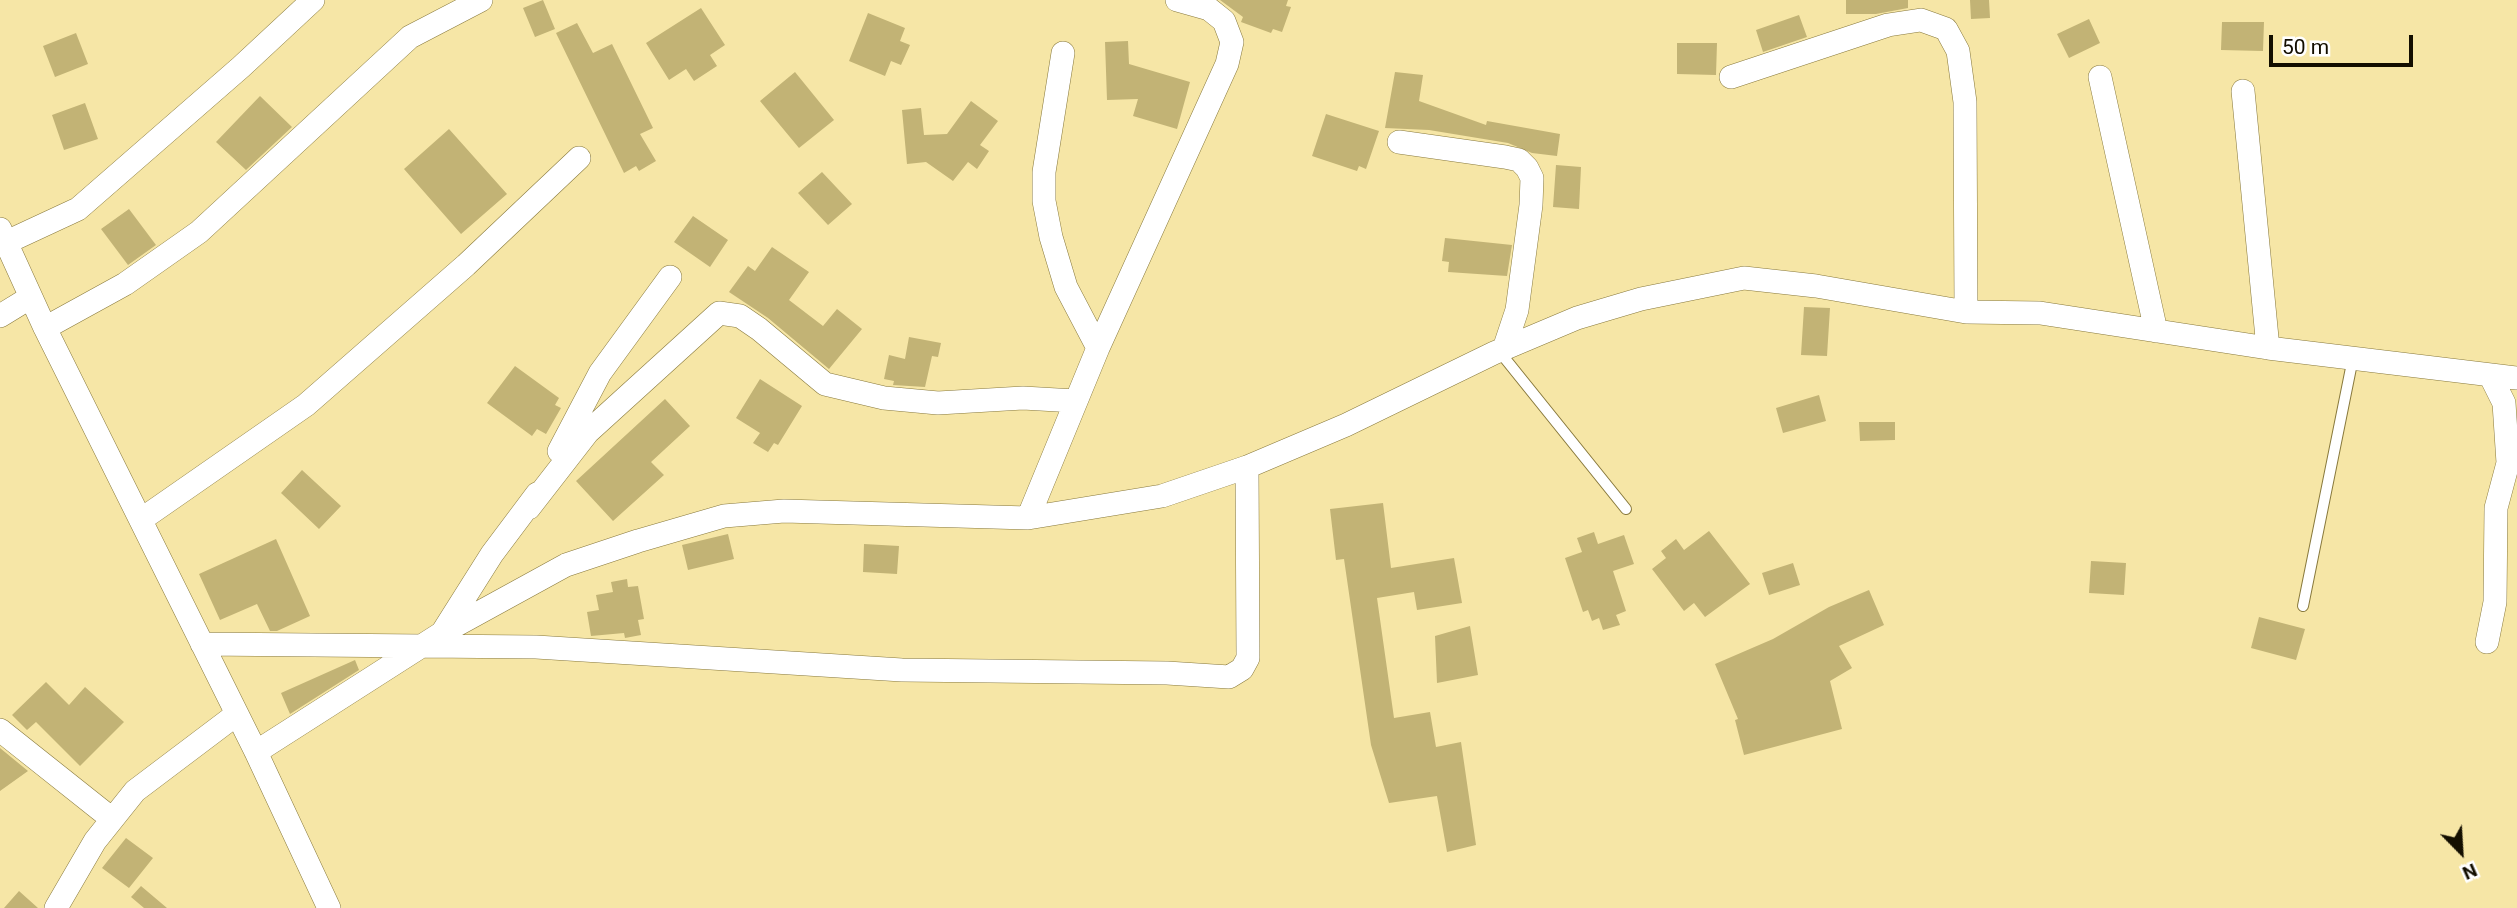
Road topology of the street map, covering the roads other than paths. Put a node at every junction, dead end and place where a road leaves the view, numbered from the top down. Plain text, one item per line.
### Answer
1 (313, 0) edge
2 (481, 0) edge
3 (1177, 0) edge
4 (1063, 53) dead end
5 (1731, 77) dead end
6 (2100, 77) dead end
7 (2243, 91) dead end
8 (1399, 142) dead end
9 (579, 158) dead end
10 (4, 235) edge
11 (670, 277) dead end
12 (31, 297) junction
13 (1966, 312) junction
14 (0, 316) edge
15 (45, 328) junction
16 (2156, 331) junction
17 (1098, 348) junction
18 (2268, 348) junction
19 (1502, 350) junction
20 (2353, 358) junction
21 (2490, 375) junction
22 (2517, 378) edge
23 (1075, 401) junction
24 (1247, 467) junction
25 (529, 508) junction
26 (1626, 509) dead end
27 (1028, 518) junction
28 (142, 519) junction
29 (2303, 606) dead end
30 (434, 639) junction
31 (2487, 642) dead end
32 (202, 644) junction
33 (237, 714) junction
34 (0, 730) edge
35 (257, 752) junction
36 (112, 819) junction
37 (57, 908) edge
38 (329, 908) edge

1 - 10 street
2 - 15 street
3 - 17 street
4 - 17 street
5 - 13 street
6 - 16 street
7 - 18 street
8 - 19 street
9 - 28 street
10 - 12 street
11 - 25 street
12 - 14 street
12 - 15 street
13 - 16 street
13 - 19 street
15 - 28 street
16 - 18 street
17 - 23 street
18 - 20 street
19 - 24 street
19 - 26 lane
20 - 21 street
20 - 29 lane
21 - 22 street
21 - 31 street
23 - 25 street
23 - 27 street
24 - 27 street
24 - 30 street
25 - 30 street
27 - 30 street
28 - 32 street
30 - 32 street
30 - 35 street
32 - 33 street
33 - 35 street
33 - 36 street
34 - 36 street
35 - 38 street
36 - 37 street

